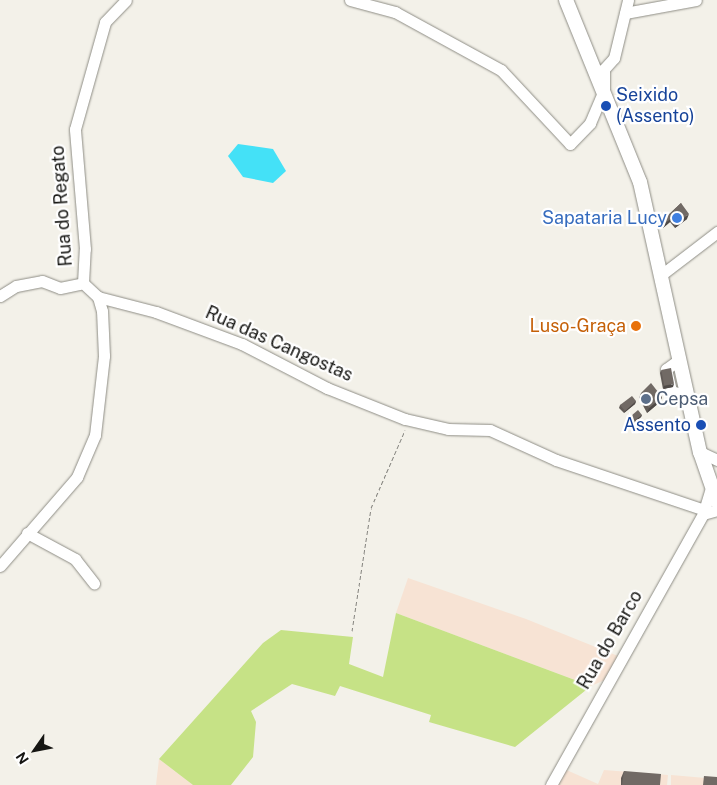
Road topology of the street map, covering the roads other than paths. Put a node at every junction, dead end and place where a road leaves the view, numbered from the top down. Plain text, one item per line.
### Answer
1 (126, 0) edge
2 (350, 0) edge
3 (566, 0) edge
4 (628, 0) edge
5 (696, 0) edge
6 (626, 13) junction
7 (604, 90) junction
8 (717, 232) edge
9 (661, 275) junction
10 (83, 283) junction
11 (0, 296) edge
12 (98, 297) junction
13 (700, 452) junction
14 (717, 460) edge
15 (714, 496) edge
16 (717, 510) edge
17 (703, 512) junction
18 (27, 533) junction
19 (0, 566) edge
20 (94, 583) dead end
21 (551, 785) edge

1 - 10 street, Rua do Regato
2 - 7 street
3 - 7 main road
4 - 6 street
5 - 6 street
6 - 7 street
7 - 9 main road
8 - 9 street
9 - 13 main road
10 - 11 street
10 - 12 street, Rua do Regato
12 - 17 street, Rua das Cangostas
12 - 18 street
13 - 14 street
13 - 15 main road
15 - 17 street, Rua do Barco
16 - 17 street
17 - 21 street, Rua do Barco
18 - 19 street
18 - 20 street

